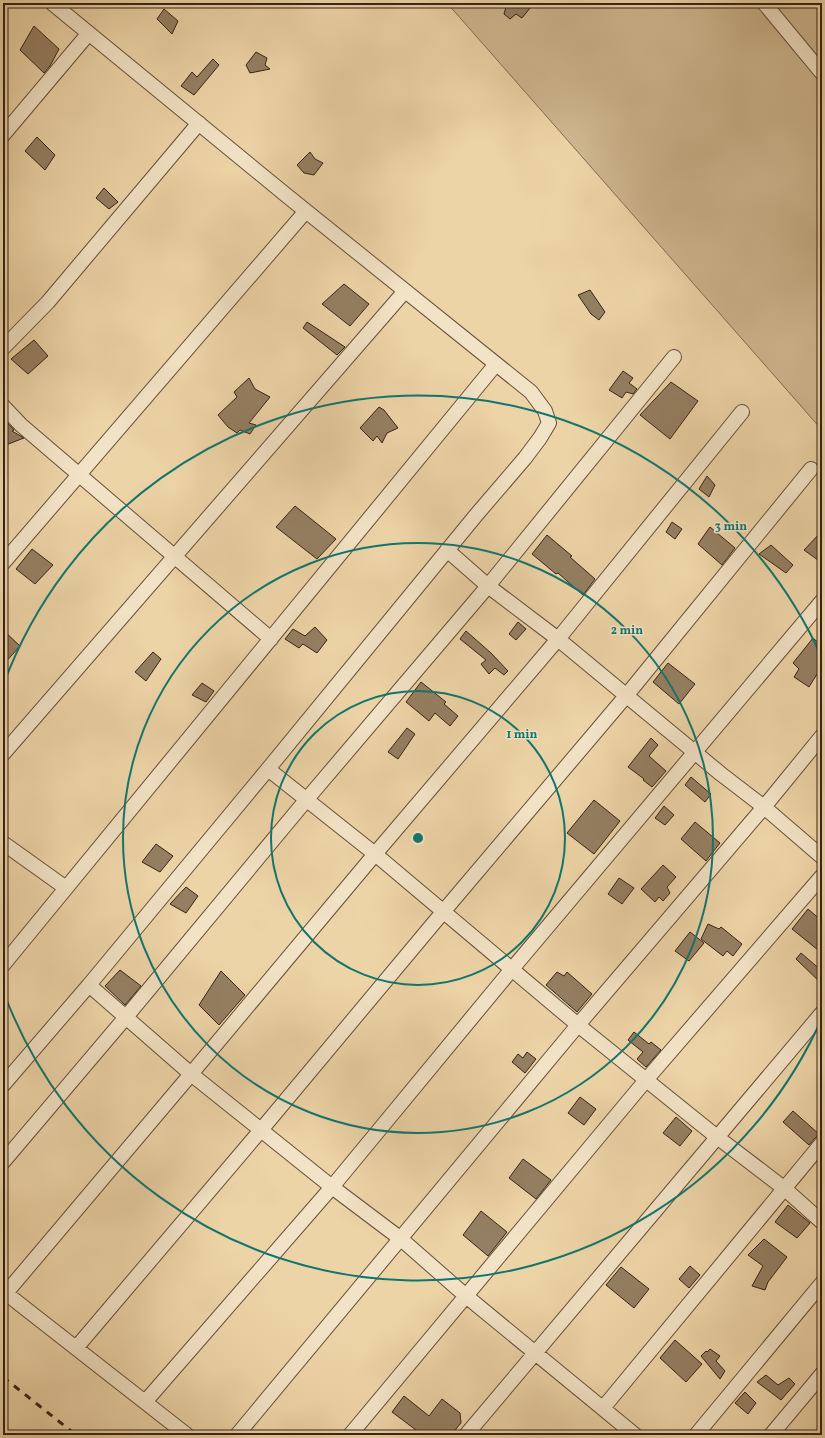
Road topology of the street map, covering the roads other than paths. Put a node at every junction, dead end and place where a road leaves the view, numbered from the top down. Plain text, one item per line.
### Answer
1 (52, 3) edge
2 (764, 3) edge
3 (89, 33) junction
4 (822, 73) edge
5 (199, 123) junction
6 (3, 135) edge
7 (306, 211) junction
8 (405, 291) junction
9 (3, 348) edge
10 (674, 357) dead end
11 (496, 364) junction
12 (3, 406) edge
13 (742, 412) dead end
14 (811, 470) dead end
15 (79, 475) junction
16 (447, 550) junction
17 (175, 557) junction
18 (3, 563) edge
19 (488, 586) junction
20 (822, 601) edge
21 (271, 639) junction
22 (558, 639) junction
23 (626, 696) junction
24 (822, 736) edge
25 (694, 752) junction
26 (3, 754) edge
27 (268, 769) junction
28 (307, 799) junction
29 (764, 807) junction
30 (3, 842) edge
31 (374, 854) junction
32 (822, 857) edge
33 (822, 876) edge
34 (66, 888) junction
35 (443, 912) junction
36 (3, 965) edge
37 (512, 969) junction
38 (88, 985) junction
39 (822, 1013) edge
40 (126, 1018) junction
41 (578, 1025) junction
42 (191, 1074) junction
43 (646, 1080) junction
44 (3, 1085) edge
45 (261, 1130) junction
46 (717, 1137) junction
47 (822, 1143) edge
48 (3, 1162) edge
49 (332, 1187) junction
50 (785, 1189) junction
51 (822, 1222) edge
52 (401, 1240) junction
53 (822, 1283) edge
54 (4, 1292) edge
55 (466, 1296) junction
56 (76, 1348) junction
57 (535, 1352) junction
58 (822, 1374) edge
59 (145, 1402) junction
60 (603, 1408) junction
61 (187, 1435) edge
62 (237, 1435) edge
63 (350, 1435) edge
64 (466, 1435) edge
65 (636, 1435) edge
66 (696, 1435) edge
67 (772, 1435) edge

1 - 3 street
2 - 4 street
3 - 5 street
3 - 6 street
5 - 7 street
5 - 9 street
7 - 8 street
7 - 15 street
8 - 11 street
8 - 17 street
10 - 19 street
11 - 16 street
11 - 21 street
12 - 15 street
13 - 22 street
14 - 23 street
15 - 17 street
15 - 18 street
16 - 19 street
16 - 27 street
17 - 21 street
17 - 26 street
19 - 22 street
19 - 28 street
20 - 25 street
21 - 34 street
22 - 23 street
22 - 31 street
23 - 25 street
23 - 35 street
24 - 29 street
25 - 29 street
25 - 37 street
27 - 28 street
27 - 38 street
28 - 31 street
28 - 40 street
29 - 32 street
29 - 41 street
30 - 34 street
31 - 35 street
31 - 42 street
33 - 43 street
34 - 36 street
35 - 37 street
35 - 45 street
37 - 41 street
37 - 49 street
38 - 40 street
38 - 44 street
39 - 46 street
40 - 42 street
40 - 48 street
41 - 43 street
41 - 52 street
42 - 45 street
42 - 54 street
43 - 46 street
43 - 55 street
45 - 49 street
45 - 56 street
46 - 50 street
46 - 57 street
47 - 50 street
49 - 52 street
49 - 59 street
50 - 51 street
50 - 60 street
52 - 55 street
52 - 62 street
53 - 66 street
54 - 56 street
55 - 57 street
55 - 63 street
56 - 59 street
57 - 60 street
57 - 64 street
58 - 67 street
59 - 61 street
60 - 65 street

